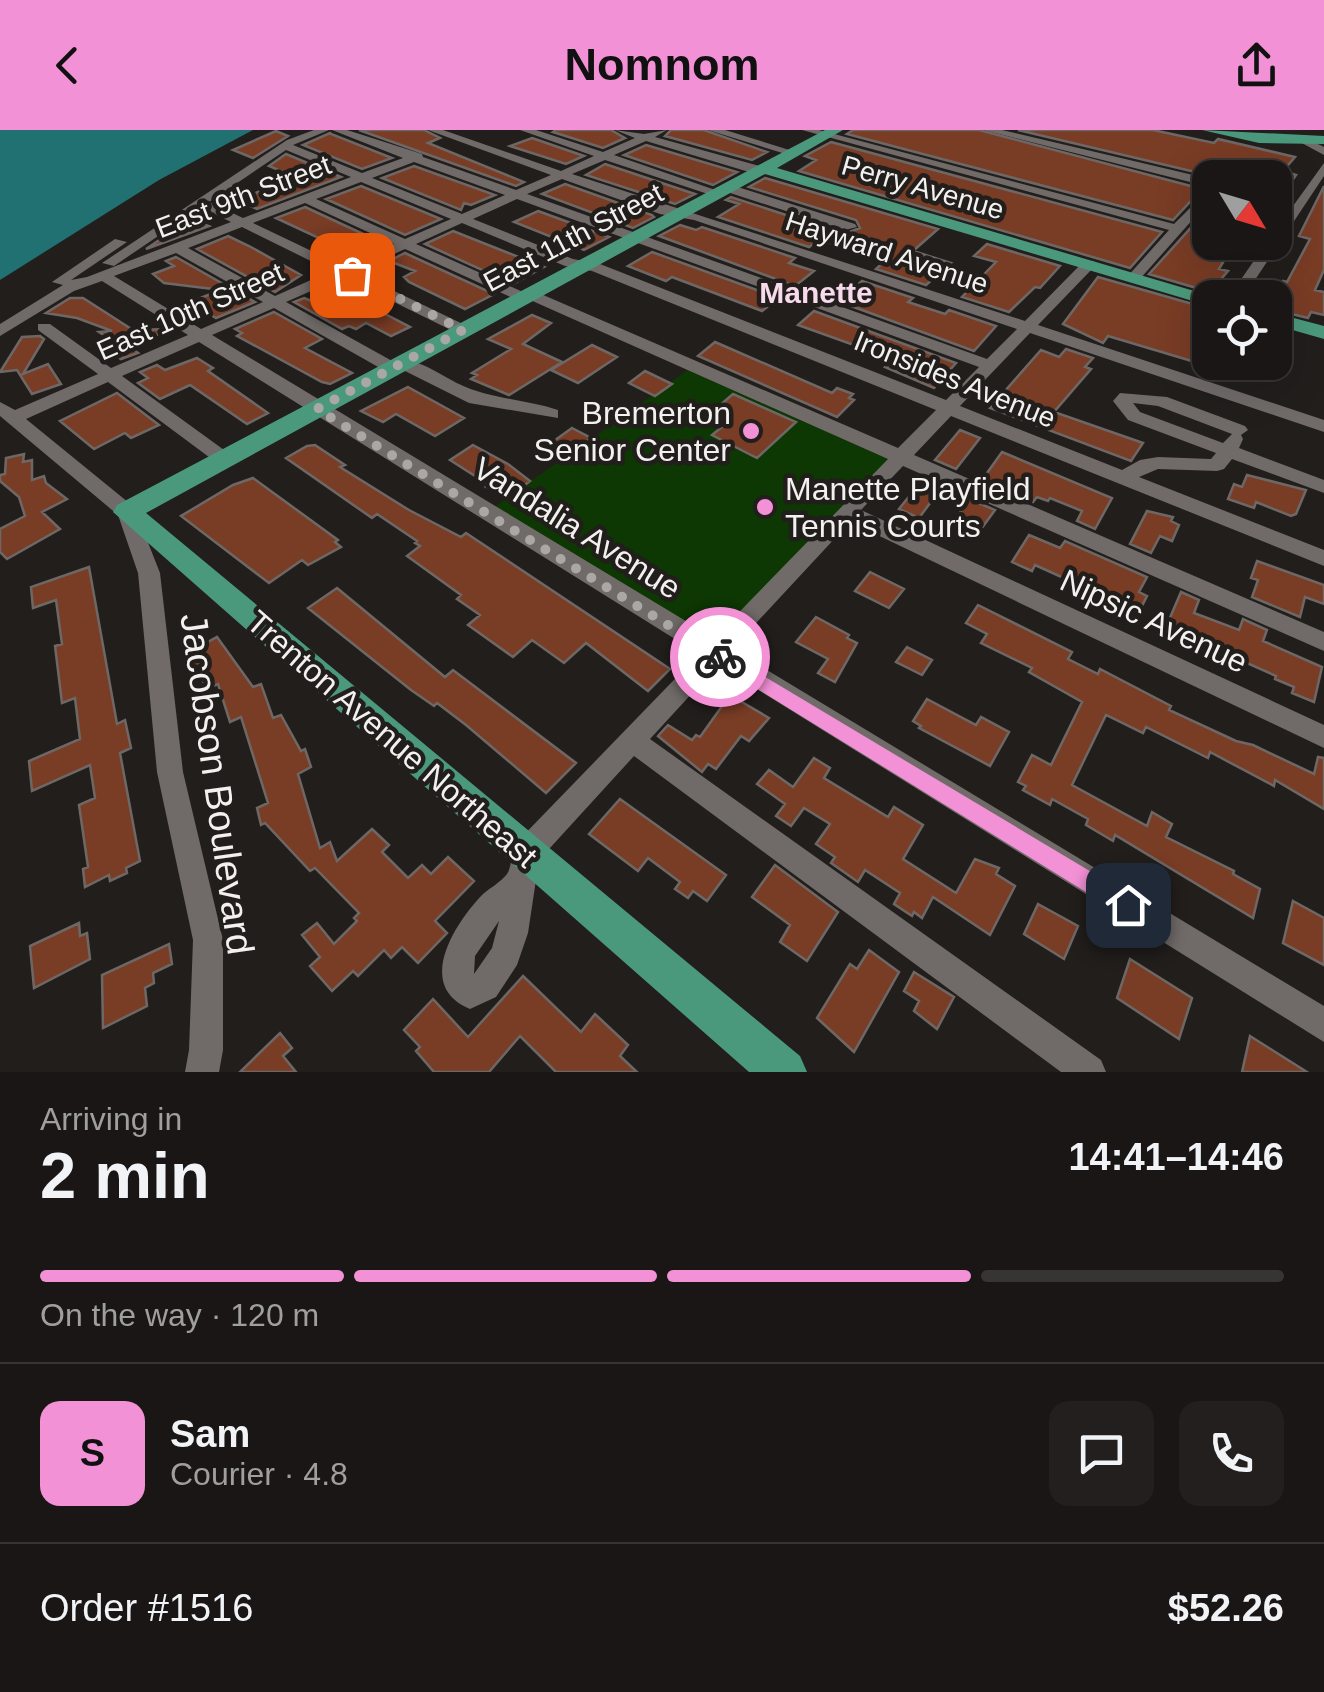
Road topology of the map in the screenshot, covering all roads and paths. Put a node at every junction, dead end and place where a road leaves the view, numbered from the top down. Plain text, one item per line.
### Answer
1 (307, 130) edge
2 (324, 130) edge
3 (337, 130) edge
4 (433, 130) edge
5 (487, 130) edge
6 (524, 130) edge
7 (620, 130) edge
8 (662, 130) edge
9 (713, 130) edge
10 (807, 130) edge
11 (988, 130) edge
12 (1209, 130) edge
13 (831, 132) edge
14 (1018, 134) edge
15 (1254, 134) edge
16 (645, 138) junction
17 (461, 140) junction
18 (1304, 140) junction
19 (1324, 140) edge
20 (284, 146) junction
21 (446, 146) dead end
22 (430, 152) dead end
23 (1324, 152) edge
24 (794, 153) junction
25 (604, 155) junction
26 (414, 158) junction
27 (1324, 167) edge
28 (764, 169) junction
29 (560, 174) junction
30 (362, 178) junction
31 (1192, 179) edge
32 (723, 191) junction
33 (513, 196) junction
34 (305, 199) junction
35 (200, 202) junction
36 (1292, 208) edge
37 (1192, 212) edge
38 (682, 213) junction
39 (462, 218) junction
40 (244, 222) junction
41 (850, 228) dead end
42 (1178, 228) junction
43 (632, 239) junction
44 (404, 244) junction
45 (176, 247) junction
46 (1089, 264) junction
47 (583, 265) junction
48 (342, 271) junction
49 (102, 275) junction
50 (1134, 277) junction
51 (72, 286) junction
52 (1192, 295) edge
53 (526, 296) junction
54 (274, 302) junction
55 (0, 322) edge
56 (1292, 324) edge
57 (1030, 326) junction
58 (44, 327) dead end
59 (463, 330) junction
60 (0, 331) edge
61 (1324, 333) edge
62 (196, 336) junction
63 (398, 365) junction
64 (992, 366) junction
65 (109, 375) junction
66 (1254, 402) junction
67 (953, 407) junction
68 (317, 409) junction
69 (6, 412) edge
70 (552, 414) dead end
71 (1324, 426) edge
72 (1239, 430) junction
73 (1228, 452) junction
74 (900, 458) junction
75 (224, 459) junction
76 (1126, 477) junction
77 (1324, 488) edge
78 (126, 512) junction
79 (847, 512) junction
80 (1324, 558) edge
81 (1324, 642) edge
82 (713, 653) junction
83 (1324, 737) edge
84 (632, 740) junction
85 (523, 868) junction
86 (1324, 1024) edge
87 (202, 1072) edge
88 (784, 1072) edge
89 (1089, 1072) edge

1 - 55 street
2 - 20 street
3 - 26 street
4 - 17 street, Hayward Avenue
5 - 17 street
6 - 25 street
7 - 16 street, Perry Avenue
8 - 16 street, East 10th Street
9 - 24 street
10 - 13 street
11 - 14 street
12 - 15 main road
13 - 24 main road, East 11th Street
13 - 42 street
14 - 31 street
15 - 18 main road
16 - 25 street, East 10th Street
16 - 28 street, Perry Avenue
17 - 21 street
17 - 29 street, Hayward Avenue
18 - 19 main road
18 - 23 street
20 - 30 street, Ironsides Avenue
20 - 35 street
22 - 26 street, East 9th Street
24 - 28 main road, East 11th Street
25 - 29 street, East 10th Street
25 - 32 street
26 - 30 street, East 9th Street
26 - 33 street
27 - 36 street
28 - 32 main road, East 11th Street
28 - 46 main road, Perry Avenue
29 - 33 street, East 10th Street
29 - 38 street, Hayward Avenue
30 - 34 street, East 9th Street
30 - 39 street, Ironsides Avenue
32 - 38 main road, East 11th Street
32 - 41 street
33 - 39 street, East 10th Street
33 - 43 street
34 - 40 street, East 9th Street
34 - 44 street
35 - 40 street
35 - 51 street
37 - 42 street
38 - 43 main road, East 11th Street
38 - 57 street, Hayward Avenue
39 - 44 street, East 10th Street
39 - 47 street, Ironsides Avenue
40 - 45 street, East 9th Street
40 - 48 street
42 - 50 street
43 - 47 main road, East 11th Street
43 - 64 street
44 - 48 street, East 10th Street
44 - 53 street
45 - 49 street, East 9th Street
45 - 54 street
46 - 50 main road, Perry Avenue
46 - 57 street
47 - 53 main road, East 11th Street
47 - 67 street, Ironsides Avenue
48 - 54 street, East 10th Street
48 - 59 street
49 - 51 street, East 9th Street
49 - 62 street, Vandalia Avenue
50 - 52 main road, Perry Avenue
51 - 60 street
53 - 59 main road, East 11th Street
53 - 74 street
54 - 62 street, East 10th Street
54 - 63 street
56 - 61 main road
57 - 64 street
57 - 66 street, Hayward Avenue
58 - 65 street
59 - 63 main road, East 11th Street
62 - 65 street, East 10th Street
62 - 68 street, Vandalia Avenue
63 - 68 main road, East 11th Street
63 - 70 street
64 - 67 street
65 - 69 street, East 10th Street
65 - 75 street
66 - 71 street, Hayward Avenue
66 - 72 street
67 - 74 street
67 - 76 street, Ironsides Avenue
68 - 75 main road, East 11th Street
68 - 82 street, Vandalia Avenue
69 - 78 street, Trenton Avenue Northeast
72 - 73 street
72 - 73 street
73 - 76 street
73 - 77 street
74 - 79 street
74 - 81 street
75 - 78 main road, East 11th Street
76 - 80 street, Ironsides Avenue
78 - 85 main road, Trenton Avenue Northeast
78 - 87 street, Jacobson Boulevard
79 - 82 street
79 - 83 street, Nipsic Avenue
82 - 84 street
82 - 86 street, Vandalia Avenue
84 - 85 street
84 - 89 street
85 - 88 main road, Trenton Avenue Northeast

